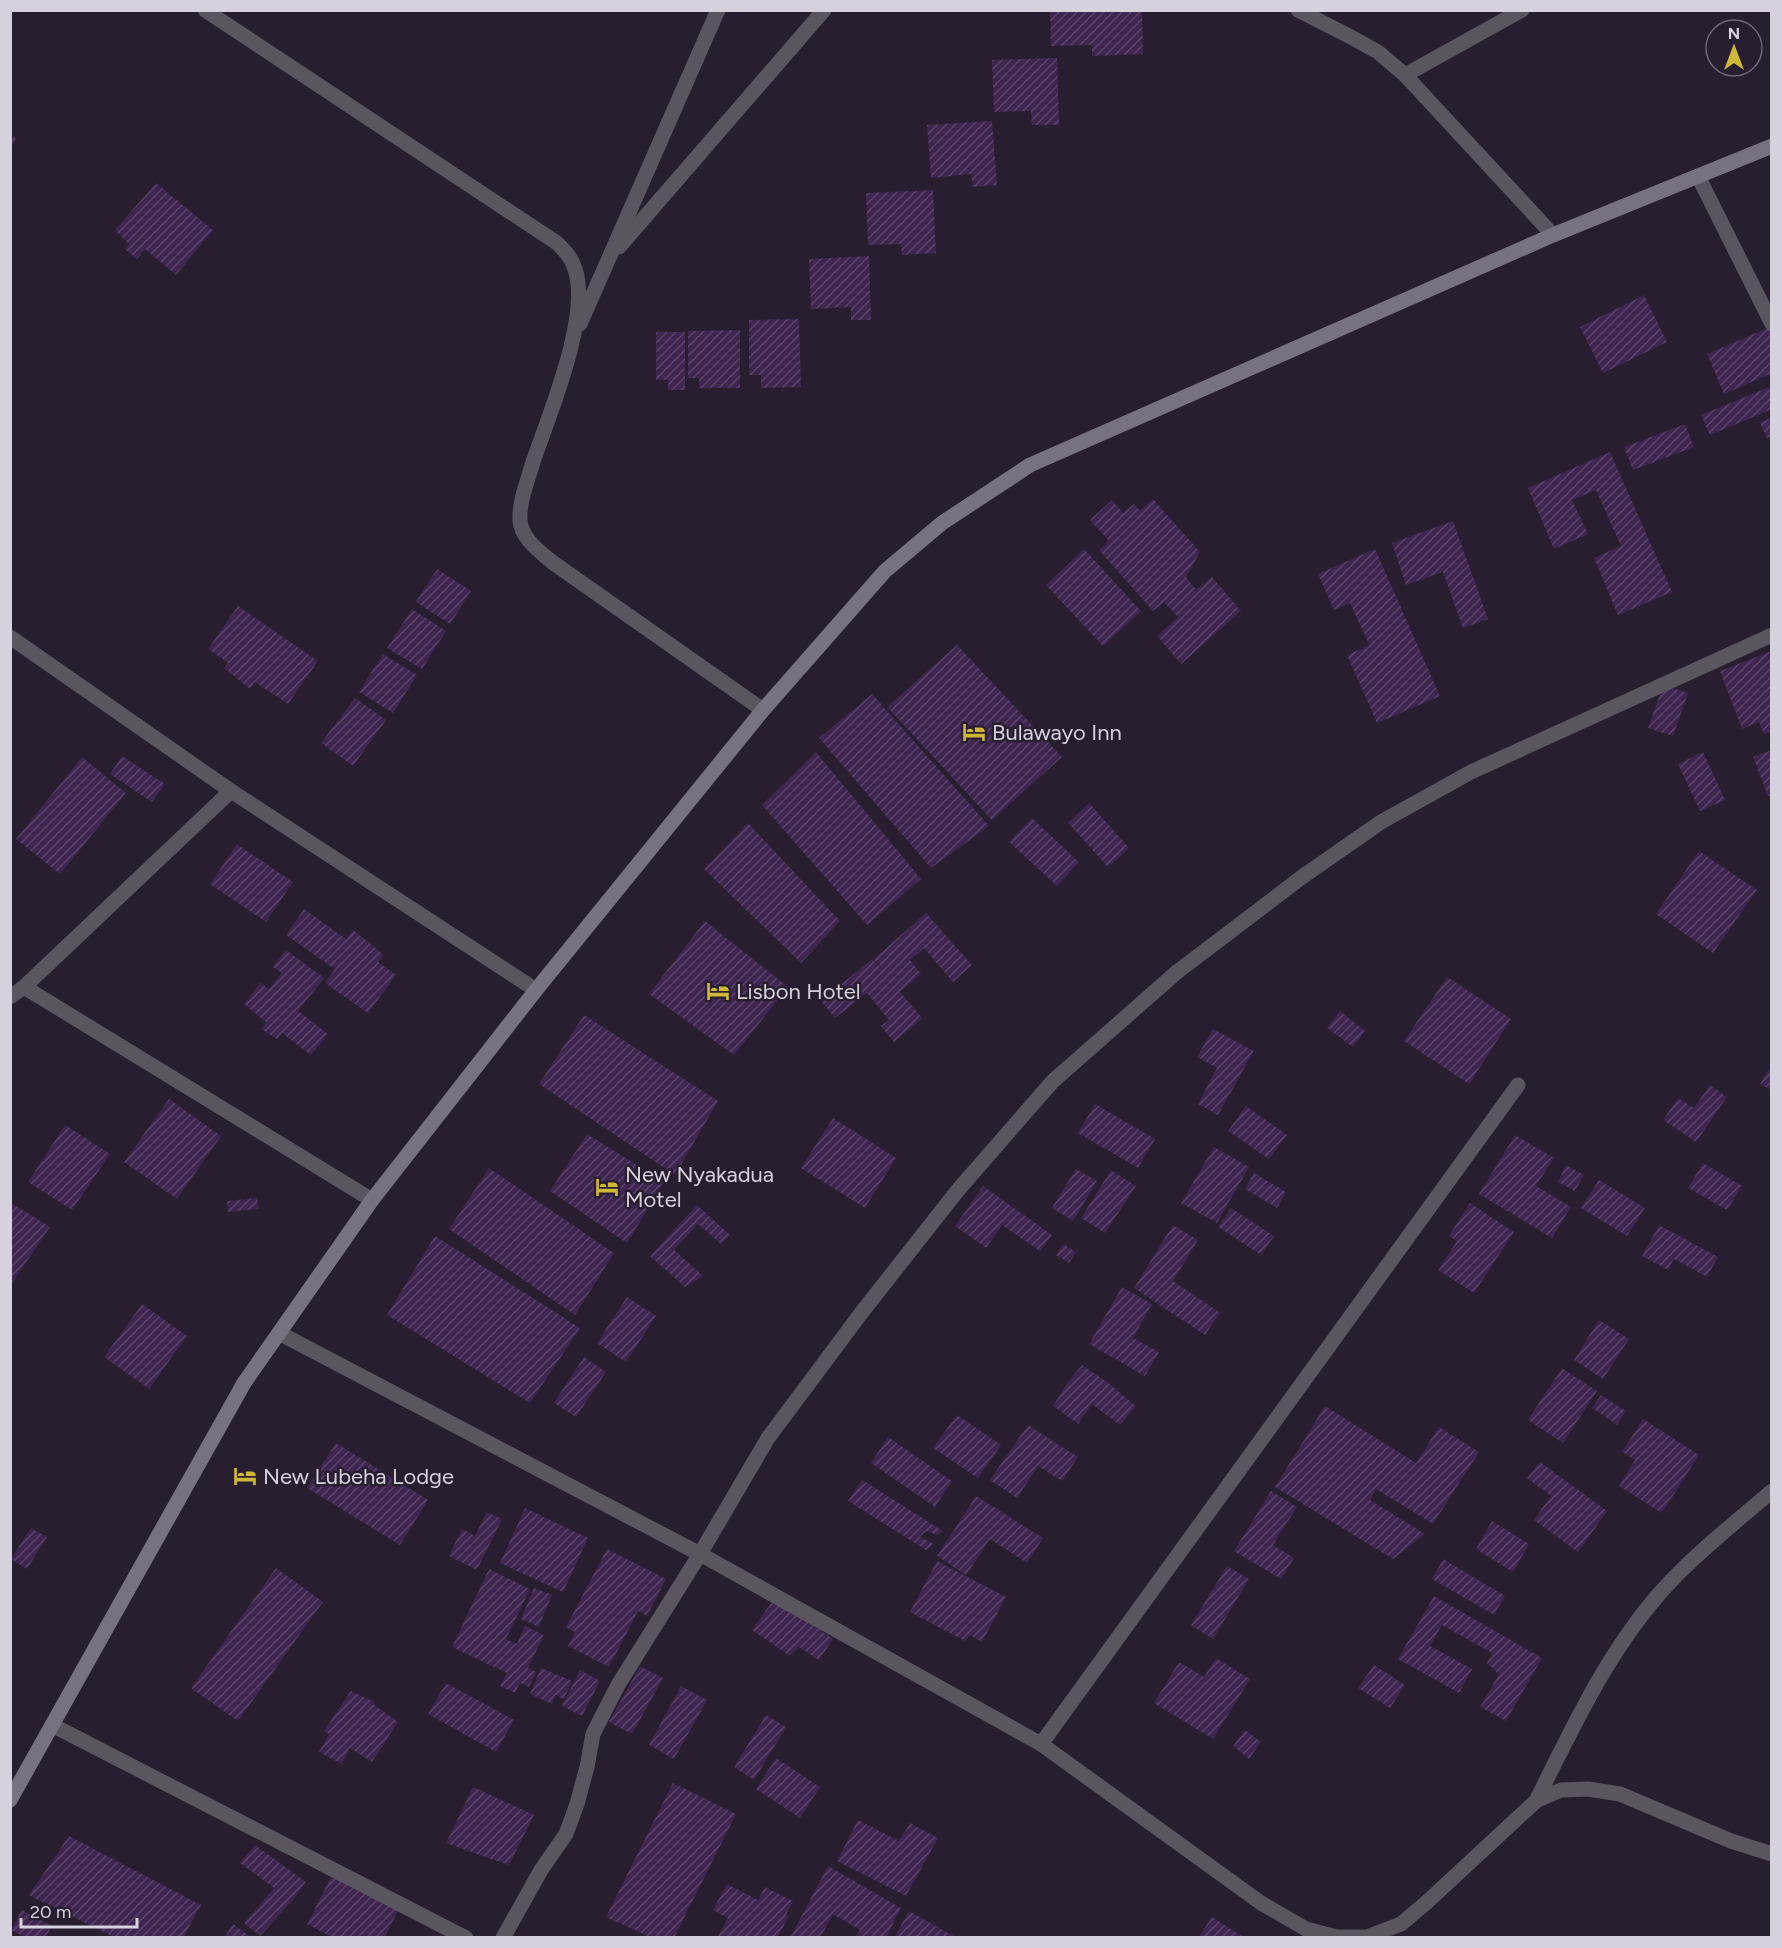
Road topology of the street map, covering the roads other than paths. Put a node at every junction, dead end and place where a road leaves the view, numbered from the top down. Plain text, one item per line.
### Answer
1 (205, 10) edge
2 (718, 10) edge
3 (824, 10) edge
4 (1298, 10) edge
5 (1522, 10) edge
6 (1405, 75) junction
7 (1772, 146) edge
8 (1698, 176) junction
9 (1553, 235) junction
10 (609, 259) junction
11 (1772, 324) edge
12 (573, 341) junction
13 (1772, 634) edge
14 (10, 637) edge
15 (763, 710) junction
16 (231, 791) junction
17 (24, 987) junction
18 (536, 990) junction
19 (10, 997) edge
20 (1518, 1085) dead end
21 (372, 1200) junction
22 (279, 1333) junction
23 (1772, 1491) edge
24 (700, 1554) junction
25 (52, 1725) junction
26 (1041, 1744) junction
27 (10, 1800) edge
28 (1536, 1801) junction
29 (1772, 1854) edge
30 (466, 1938) edge
31 (503, 1938) edge

1 - 12 street
2 - 10 street
3 - 10 street
4 - 6 street
5 - 6 street
6 - 9 street
7 - 8 main road
8 - 9 main road
8 - 11 street
9 - 15 main road
10 - 12 street
12 - 15 street
13 - 24 street
14 - 16 street
15 - 18 main road
16 - 17 street
16 - 18 street
17 - 19 street
17 - 21 street
18 - 21 main road
20 - 26 street
21 - 22 main road
22 - 24 street
22 - 25 main road
23 - 28 street
24 - 26 street
24 - 31 street
25 - 27 main road
25 - 30 street
26 - 28 street
28 - 29 street

